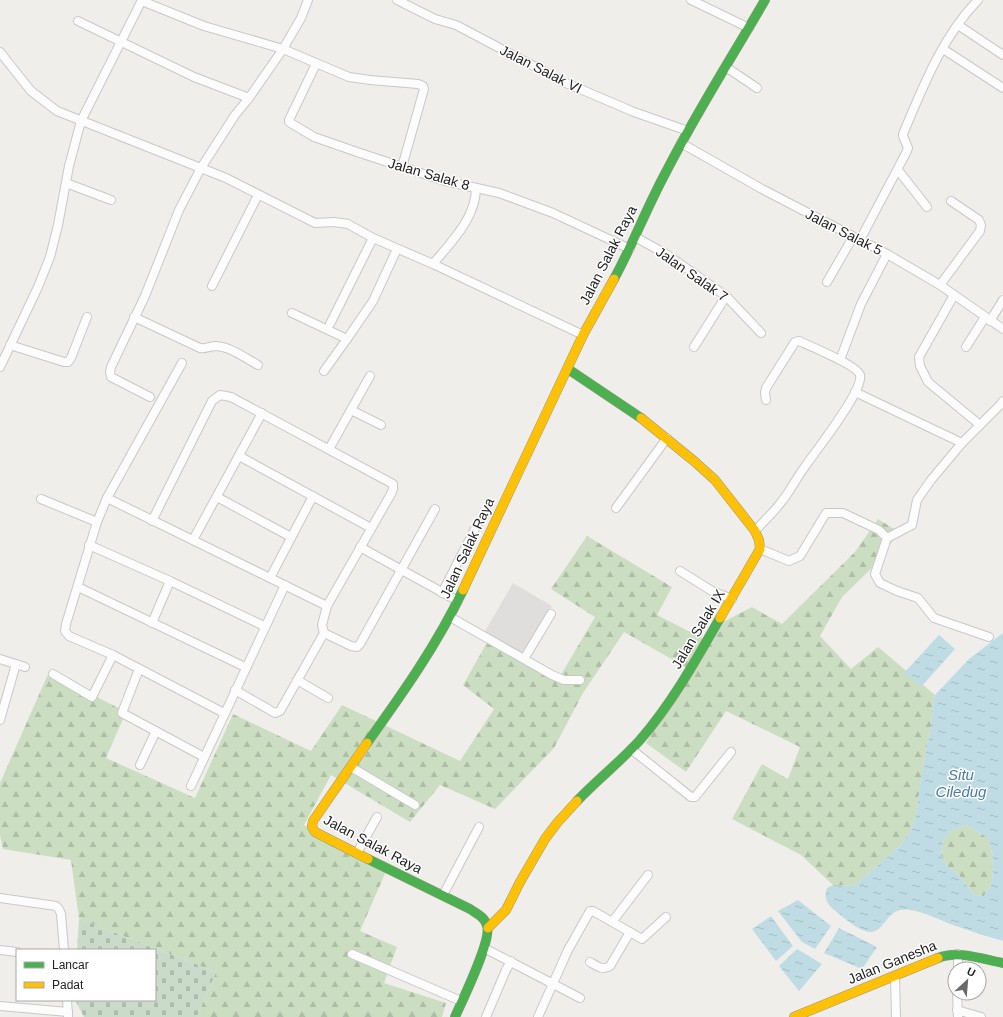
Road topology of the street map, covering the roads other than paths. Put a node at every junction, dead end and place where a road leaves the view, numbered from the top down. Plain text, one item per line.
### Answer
1 (142, 0) edge
2 (398, 0) edge
3 (691, 0) edge
4 (764, 0) edge
5 (978, 0) edge
6 (306, 1) edge
7 (78, 21) dead end
8 (958, 26) junction
9 (749, 28) junction
10 (121, 42) junction
11 (283, 49) junction
12 (942, 49) junction
13 (0, 52) edge
14 (1003, 55) edge
15 (316, 64) junction
16 (726, 67) junction
17 (757, 88) dead end
18 (1003, 88) edge
19 (249, 98) junction
20 (81, 121) junction
21 (688, 131) junction
22 (681, 143) junction
23 (402, 167) junction
24 (201, 168) junction
25 (898, 170) junction
26 (66, 184) junction
27 (476, 188) junction
28 (258, 194) junction
29 (111, 200) dead end
30 (951, 201) dead end
31 (927, 207) dead end
32 (635, 237) junction
33 (373, 238) junction
34 (856, 239) junction
35 (397, 249) junction
36 (630, 249) junction
37 (887, 254) junction
38 (433, 264) junction
39 (827, 282) dead end
40 (940, 285) junction
41 (212, 286) dead end
42 (954, 295) junction
43 (726, 296) junction
44 (1003, 300) edge
45 (292, 313) dead end
46 (87, 317) dead end
47 (134, 317) junction
48 (987, 319) junction
49 (330, 324) dead end
50 (1003, 329) edge
51 (762, 333) dead end
52 (583, 335) junction
53 (347, 339) junction
54 (10, 345) junction
55 (694, 347) dead end
56 (966, 347) dead end
57 (840, 360) junction
58 (182, 363) dead end
59 (258, 365) dead end
60 (0, 367) edge
61 (568, 369) junction
62 (324, 371) dead end
63 (370, 376) dead end
64 (855, 392) junction
65 (150, 396) dead end
66 (766, 400) dead end
67 (1003, 400) edge
68 (351, 410) junction
69 (262, 413) junction
70 (380, 425) dead end
71 (980, 425) junction
72 (666, 438) junction
73 (962, 442) junction
74 (329, 449) junction
75 (239, 456) junction
76 (312, 496) junction
77 (216, 497) junction
78 (107, 498) junction
79 (41, 499) dead end
80 (616, 508) dead end
81 (435, 509) dead end
82 (152, 521) junction
83 (97, 522) junction
84 (478, 523) dead end
85 (371, 528) junction
86 (755, 531) junction
87 (291, 537) junction
88 (887, 538) junction
89 (193, 540) junction
90 (89, 545) junction
91 (360, 547) junction
92 (760, 550) junction
93 (401, 570) junction
94 (680, 571) dead end
95 (270, 578) junction
96 (170, 581) junction
97 (285, 586) junction
98 (78, 587) junction
99 (442, 592) junction
100 (732, 600) junction
101 (458, 601) junction
102 (327, 606) junction
103 (551, 614) dead end
104 (450, 617) junction
105 (152, 622) junction
106 (264, 626) junction
107 (324, 633) junction
108 (989, 637) dead end
109 (113, 655) junction
110 (0, 659) edge
111 (524, 659) junction
112 (16, 664) junction
113 (25, 667) dead end
114 (246, 668) junction
115 (139, 669) junction
116 (53, 674) dead end
117 (297, 680) junction
118 (580, 680) dead end
119 (235, 690) junction
120 (328, 698) dead end
121 (224, 713) junction
122 (0, 720) edge
123 (156, 732) junction
124 (631, 748) junction
125 (731, 752) dead end
126 (204, 757) junction
127 (140, 765) dead end
128 (351, 768) junction
129 (191, 786) dead end
130 (415, 805) dead end
131 (377, 818) dead end
132 (479, 827) dead end
133 (358, 854) junction
134 (648, 875) dead end
135 (443, 895) junction
136 (0, 898) edge
137 (666, 917) dead end
138 (612, 922) junction
139 (488, 928) junction
140 (630, 932) junction
141 (484, 948) junction
142 (64, 949) edge
143 (0, 950) edge
144 (16, 952) edge
145 (352, 954) dead end
146 (958, 954) junction
147 (511, 961) junction
148 (958, 961) edge
149 (590, 962) dead end
150 (1003, 964) edge
151 (895, 976) junction
152 (553, 983) junction
153 (580, 998) dead end
154 (67, 1001) edge
155 (461, 1001) junction
156 (957, 1001) edge
157 (0, 1006) edge
158 (68, 1014) edge
159 (957, 1014) edge
160 (455, 1017) edge
161 (486, 1017) edge
162 (538, 1017) edge
163 (794, 1017) edge
164 (896, 1017) edge
165 (981, 1017) edge

1 - 10 street
1 - 11 street
2 - 21 street, Jalan Salak VI
3 - 9 street
4 - 9 street, Jalan Salak Raya
5 - 8 street
6 - 11 street
7 - 10 street
8 - 12 street
8 - 14 street
9 - 16 street, Jalan Salak Raya
10 - 19 street
10 - 20 street
11 - 15 street
11 - 19 street
12 - 18 street
12 - 25 street
13 - 20 street
15 - 23 street, Jalan Salak 8
15 - 23 street
16 - 17 street
16 - 21 street, Jalan Salak Raya
19 - 24 street
20 - 24 street
20 - 26 street
21 - 22 street, Jalan Salak Raya
22 - 32 street, Jalan Salak Raya
22 - 34 street, Jalan Salak 5
23 - 27 street, Jalan Salak 8
24 - 28 street
24 - 47 street
25 - 31 street
25 - 34 street
26 - 29 street
26 - 54 street
27 - 36 street, Jalan Salak 8
27 - 38 street
28 - 33 street
28 - 41 street
30 - 40 street
32 - 36 street, Jalan Salak Raya
32 - 43 street, Jalan Salak 7
33 - 35 street
33 - 49 street
34 - 37 street, Jalan Salak 5
34 - 39 street
35 - 38 street
35 - 53 street
36 - 52 street, Jalan Salak Raya
37 - 40 street, Jalan Salak 5
37 - 57 street
38 - 52 street
40 - 42 street, Jalan Salak 5
42 - 48 street, Jalan Salak 5
42 - 71 street
43 - 51 street, Jalan Salak 7
43 - 55 street
44 - 48 street
45 - 53 street
46 - 54 street
47 - 59 street
47 - 65 street
48 - 50 street, Jalan Salak 5
48 - 56 street
52 - 61 street, Jalan Salak Raya
53 - 62 street
54 - 60 street
57 - 64 street
57 - 66 street
58 - 78 street
61 - 72 street
61 - 101 street, Jalan Salak Raya
63 - 68 street
64 - 73 street
64 - 86 street
67 - 71 street
68 - 70 street
68 - 74 street
69 - 74 street
69 - 75 street
69 - 82 street
71 - 73 street
72 - 80 street
72 - 86 street
73 - 88 street
74 - 85 street
75 - 76 street
75 - 77 street
76 - 85 street
76 - 87 street
77 - 87 street
77 - 89 street
78 - 82 street
78 - 83 street
79 - 83 street
81 - 93 street
82 - 89 street
83 - 90 street
84 - 99 street
85 - 91 street
86 - 92 street
87 - 95 street
88 - 92 street
88 - 108 street
89 - 95 street
90 - 96 street
90 - 98 street
91 - 93 street
91 - 102 street
92 - 100 street, Jalan Salak IX
93 - 99 street
93 - 107 street
94 - 100 street
95 - 97 street
96 - 105 street
96 - 106 street
97 - 102 street
97 - 106 street
98 - 105 street
98 - 109 street
99 - 101 street
100 - 124 street, Jalan Salak IX
101 - 104 street, Jalan Salak Raya
102 - 107 street
103 - 111 street
104 - 111 street
104 - 128 street, Jalan Salak Raya
105 - 114 street
106 - 114 street
107 - 117 street
109 - 115 street
109 - 116 street
110 - 112 street
111 - 118 street
112 - 113 street
112 - 122 street
114 - 119 street
115 - 121 street
115 - 123 street
117 - 119 street
117 - 120 street
119 - 121 street
121 - 126 street
123 - 126 street
123 - 127 street
124 - 125 street
124 - 139 street, Jalan Salak IX
126 - 129 street
128 - 130 street
128 - 133 street, Jalan Salak Raya
131 - 133 street
132 - 135 street
133 - 135 street, Jalan Salak Raya
134 - 138 street
135 - 139 street, Jalan Salak Raya
136 - 142 street
137 - 140 street
138 - 140 street
138 - 152 street
139 - 141 street
140 - 149 street
141 - 147 street
141 - 155 street
143 - 144 street
145 - 155 street
146 - 148 street
146 - 150 street, Jalan Ganesha
146 - 151 street, Jalan Ganesha
147 - 152 street
147 - 161 street
151 - 163 street, Jalan Ganesha
151 - 164 street
152 - 153 street
152 - 162 street
154 - 158 street
155 - 160 street
156 - 159 street
157 - 158 street
159 - 165 street

